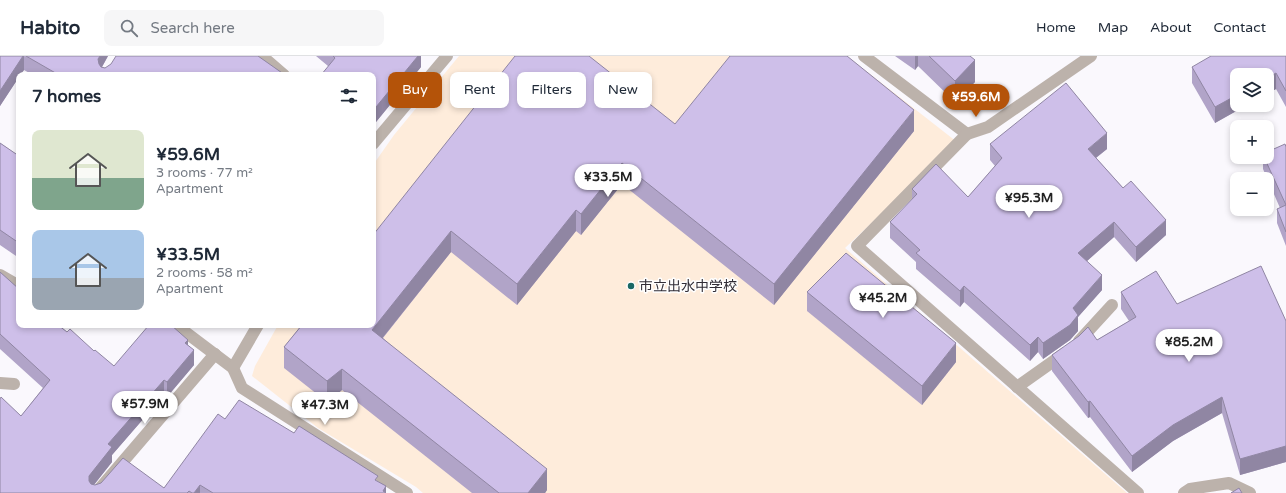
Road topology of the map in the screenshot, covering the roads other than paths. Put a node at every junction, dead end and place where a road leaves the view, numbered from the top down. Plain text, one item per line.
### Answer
1 (262, 56) edge
2 (447, 56) edge
3 (864, 56) edge
4 (1091, 56) edge
5 (281, 72) edge
6 (967, 134) junction
7 (376, 140) edge
8 (0, 275) edge
9 (16, 284) edge
10 (1112, 306) dead end
11 (180, 328) edge
12 (256, 328) edge
13 (215, 354) junction
14 (233, 368) junction
15 (0, 383) edge
16 (14, 384) dead end
17 (1017, 387) junction
18 (96, 493) edge
19 (407, 493) edge
20 (1138, 493) edge
21 (1184, 493) edge
22 (1250, 493) edge

1 - 5 street
2 - 7 street
3 - 6 street
4 - 6 street
6 - 17 street
8 - 9 street
10 - 17 street
11 - 13 street
12 - 14 street
13 - 14 street
13 - 18 street
14 - 19 street
15 - 16 street
17 - 20 street
21 - 22 street

